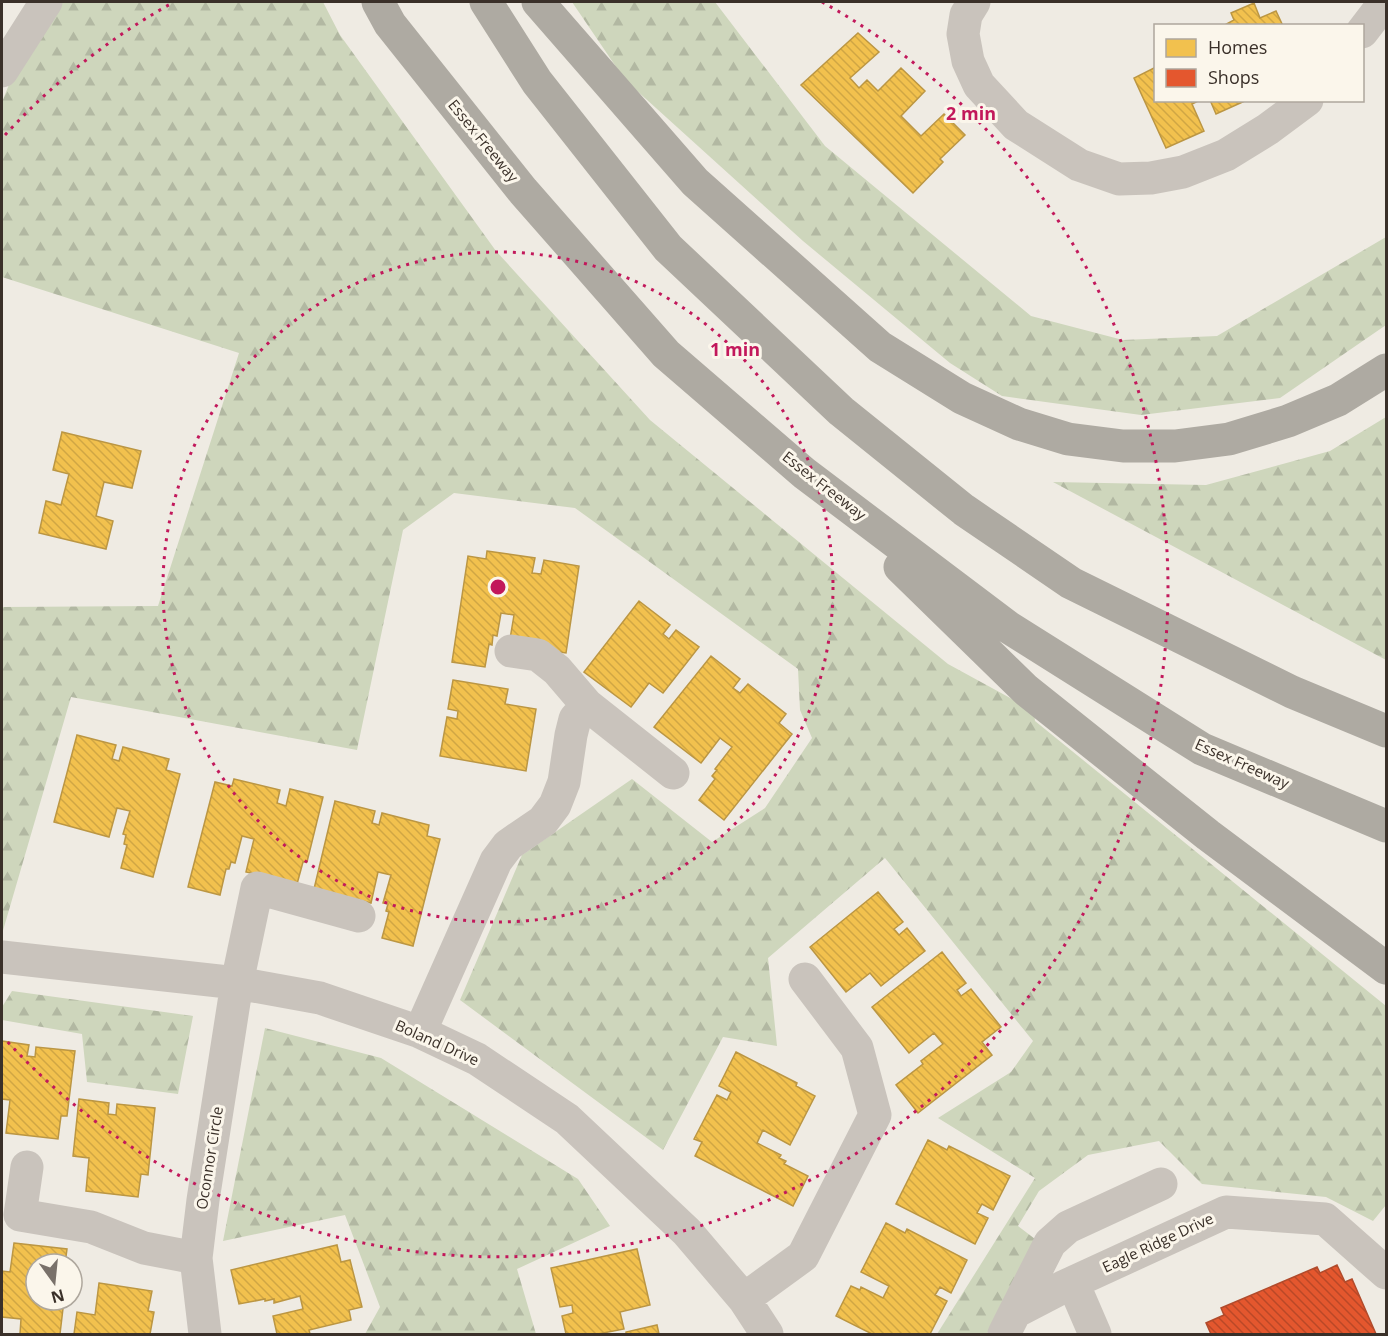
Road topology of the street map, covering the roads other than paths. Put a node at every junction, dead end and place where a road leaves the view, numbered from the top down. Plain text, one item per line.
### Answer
1 (46, 2) edge
2 (378, 2) edge
3 (486, 2) edge
4 (538, 2) edge
5 (974, 2) edge
6 (1385, 2) edge
7 (1364, 29) edge
8 (2, 71) edge
9 (1304, 102) edge
10 (1386, 370) edge
11 (804, 473) junction
12 (511, 651) dead end
13 (586, 705) junction
14 (1386, 731) edge
15 (673, 773) dead end
16 (1386, 826) edge
17 (359, 916) dead end
18 (2, 957) edge
19 (1386, 968) edge
20 (805, 978) dead end
21 (237, 983) junction
22 (420, 1032) junction
23 (27, 1167) dead end
24 (1161, 1184) dead end
25 (196, 1258) junction
26 (1386, 1273) edge
27 (1073, 1283) junction
28 (744, 1299) junction
29 (1009, 1323) edge
30 (205, 1335) edge
31 (767, 1335) edge
32 (1095, 1335) edge

1 - 8 street
2 - 11 highway, Essex Freeway
3 - 14 highway
4 - 10 highway
5 - 9 street
6 - 7 street
11 - 16 highway, Essex Freeway
11 - 19 highway
12 - 13 street
13 - 15 street
13 - 22 street
17 - 21 street, Oconnor Circle
18 - 21 street, Boland Drive
20 - 28 street
21 - 22 street, Boland Drive
21 - 25 street, Oconnor Circle
22 - 28 street, Boland Drive
23 - 25 street
24 - 29 street
25 - 30 street, Oconnor Circle
26 - 27 street, Eagle Ridge Drive
27 - 29 street, Eagle Ridge Drive
27 - 32 street
28 - 31 street, Boland Drive

